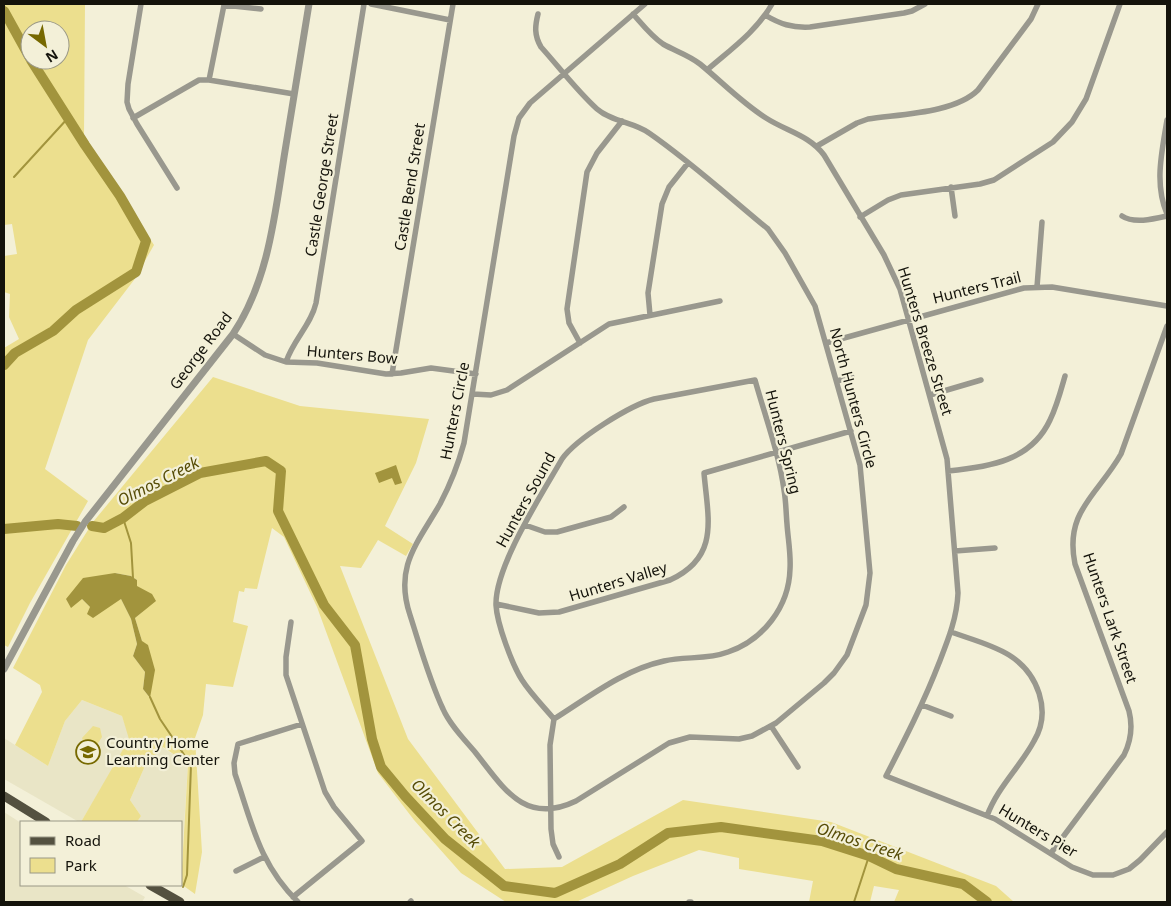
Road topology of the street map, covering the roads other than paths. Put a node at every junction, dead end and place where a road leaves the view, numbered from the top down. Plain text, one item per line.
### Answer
1 (141, 4) edge
2 (310, 4) edge
3 (364, 4) edge
4 (371, 4) edge
5 (452, 4) edge
6 (645, 4) edge
7 (772, 4) edge
8 (925, 4) edge
9 (1038, 4) edge
10 (1120, 4) edge
11 (224, 5) edge
12 (262, 9) dead end
13 (538, 14) dead end
14 (633, 14) junction
15 (765, 15) junction
16 (450, 20) junction
17 (707, 70) junction
18 (565, 73) junction
19 (209, 80) junction
20 (294, 94) junction
21 (133, 118) junction
22 (1167, 120) edge
23 (622, 121) junction
24 (817, 146) junction
25 (688, 163) junction
26 (951, 187) junction
27 (177, 188) dead end
28 (1167, 215) edge
29 (955, 216) dead end
30 (1122, 216) dead end
31 (860, 217) junction
32 (1042, 222) dead end
33 (1037, 287) junction
34 (720, 301) dead end
35 (1167, 306) edge
36 (650, 315) junction
37 (908, 319) junction
38 (1167, 326) edge
39 (233, 334) junction
40 (826, 342) junction
41 (580, 343) junction
42 (286, 362) junction
43 (392, 374) junction
44 (476, 374) junction
45 (1065, 376) dead end
46 (852, 377) dead end
47 (755, 380) joint
48 (981, 380) dead end
49 (837, 381) junction
50 (473, 394) junction
51 (930, 395) junction
52 (851, 431) junction
53 (776, 453) junction
54 (948, 471) junction
55 (624, 506) dead end
56 (525, 525) junction
57 (995, 548) dead end
58 (955, 551) junction
59 (496, 604) junction
60 (291, 622) dead end
61 (951, 632) junction
62 (4, 670) edge
63 (922, 705) junction
64 (951, 716) dead end
65 (554, 719) junction
66 (302, 724) junction
67 (771, 726) junction
68 (798, 767) dead end
69 (886, 776) joint
70 (4, 796) edge
71 (551, 808) junction
72 (987, 816) junction
73 (44, 821) edge
74 (1167, 832) edge
75 (1050, 853) junction
76 (264, 857) junction
77 (559, 857) dead end
78 (236, 871) dead end
79 (152, 886) edge
80 (293, 897) junction
81 (180, 902) edge
82 (298, 902) edge

1 - 21 street
2 - 20 street, George Road
3 - 42 street, Castle George Street
4 - 16 street
5 - 16 street, Castle Bend Street
6 - 14 street, Hunters Circle
7 - 15 street
8 - 15 street
9 - 24 street
10 - 26 street
11 - 12 street
11 - 19 street
13 - 18 street, North Hunters Circle
14 - 17 street, Hunters Breeze Street
14 - 18 street, Hunters Circle
15 - 17 street
16 - 43 street, Castle Bend Street
17 - 24 street, Hunters Breeze Street
18 - 23 street, North Hunters Circle
18 - 44 street, Hunters Circle
19 - 20 street
19 - 21 street
20 - 39 street, George Road
21 - 27 street
22 - 28 street
23 - 25 street, North Hunters Circle
23 - 41 street
24 - 31 street, Hunters Breeze Street
25 - 36 street
25 - 40 street, North Hunters Circle
26 - 29 street
26 - 31 street
28 - 30 street
31 - 37 street, Hunters Breeze Street
32 - 33 street
33 - 35 street, Hunters Trail
33 - 37 street, Hunters Trail
34 - 36 street
36 - 41 street
37 - 40 street, Hunters Trail
37 - 51 street, Hunters Breeze Street
38 - 75 street, Hunters Lark Street
39 - 42 street, Hunters Bow
39 - 62 street, George Road
40 - 49 street, North Hunters Circle
41 - 50 street
42 - 43 street, Hunters Bow
43 - 44 street, Hunters Bow
44 - 50 street, Hunters Circle
45 - 54 street
46 - 49 street
47 - 53 street, Hunters Spring
47 - 56 street, Hunters Sound
48 - 51 street
49 - 52 street, North Hunters Circle
50 - 71 street, Hunters Circle
51 - 54 street, Hunters Breeze Street
52 - 53 street
52 - 67 street, North Hunters Circle
53 - 59 street, Hunters Valley
53 - 65 street, Hunters Spring
54 - 58 street, Hunters Breeze Street
55 - 56 street
56 - 59 street, Hunters Sound
57 - 58 street
58 - 61 street, Hunters Breeze Street
59 - 65 street, Hunters Sound
60 - 66 street
61 - 63 street, Hunters Breeze Street
61 - 72 street
63 - 64 street
63 - 69 street, Hunters Breeze Street
65 - 71 street
66 - 76 street
66 - 80 street
67 - 68 street
67 - 71 street, North Hunters Circle
69 - 72 street, Hunters Pier
70 - 73 main road
71 - 77 street
72 - 75 street, Hunters Pier
74 - 75 street, Hunters Pier
76 - 78 street
76 - 80 street
79 - 81 main road
80 - 82 street

